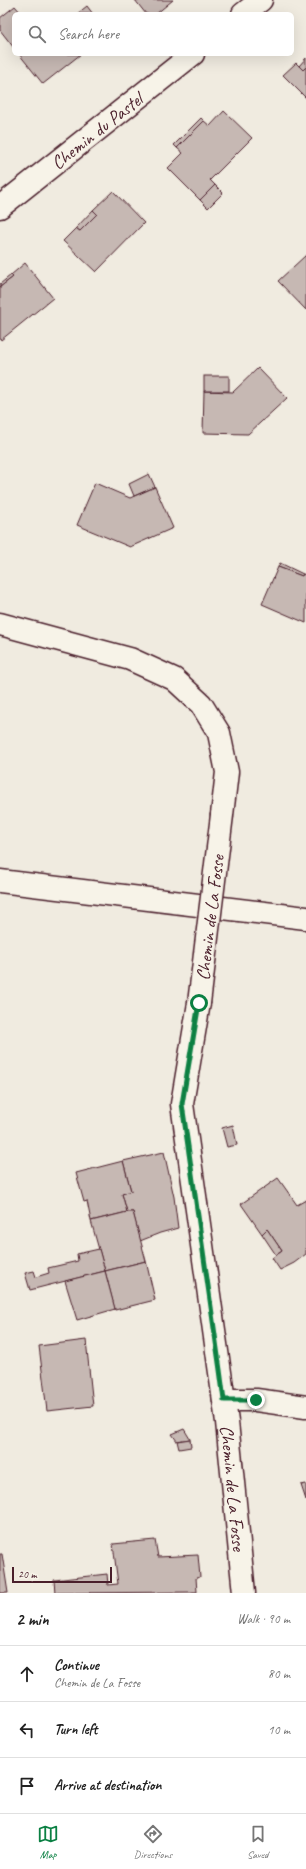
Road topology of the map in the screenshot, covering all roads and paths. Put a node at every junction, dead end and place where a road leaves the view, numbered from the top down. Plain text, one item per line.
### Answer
1 (261, 0) edge
2 (246, 12) edge
3 (190, 56) edge
4 (0, 207) edge
5 (0, 624) edge
6 (0, 881) edge
7 (306, 918) edge
8 (224, 1400) junction
9 (306, 1407) edge
10 (244, 1593) edge

1 - 2 street
3 - 4 street, Chemin du Pastel
5 - 8 street, Chemin de La Fosse, bridge
6 - 7 street
8 - 9 street
8 - 10 street, Chemin de La Fosse

